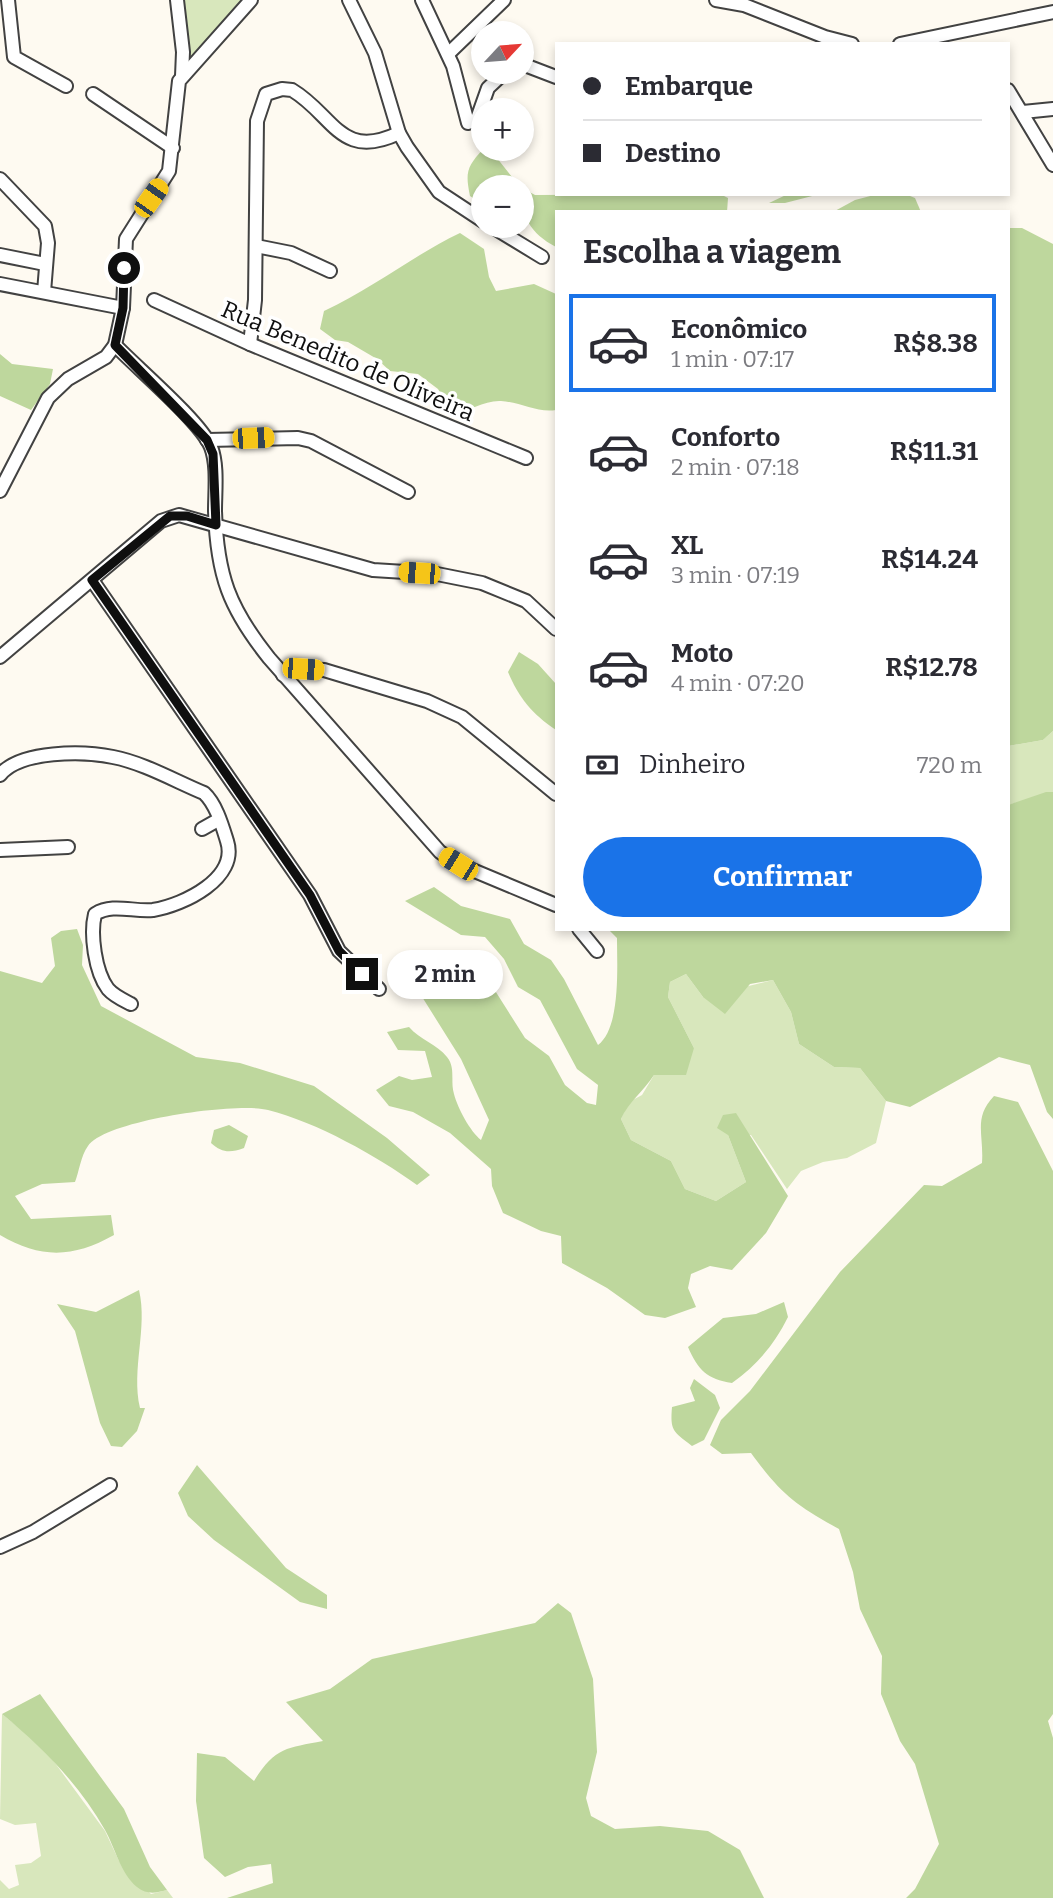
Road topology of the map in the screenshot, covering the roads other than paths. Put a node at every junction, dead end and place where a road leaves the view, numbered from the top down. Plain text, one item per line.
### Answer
1 (8, 0) edge
2 (177, 0) edge
3 (251, 0) edge
4 (349, 0) edge
5 (422, 0) edge
6 (716, 0) edge
7 (500, 1) edge
8 (1053, 12) edge
9 (844, 42) edge
10 (914, 42) edge
11 (0, 48) edge
12 (448, 54) junction
13 (14, 57) junction
14 (534, 69) edge
15 (186, 72) junction
16 (555, 77) edge
17 (492, 84) edge
18 (66, 86) dead end
19 (1010, 93) edge
20 (93, 94) dead end
21 (1053, 109) edge
22 (1023, 112) junction
23 (399, 134) junction
24 (173, 148) junction
25 (1053, 165) edge
26 (0, 179) edge
27 (471, 213) edge
28 (511, 238) edge
29 (256, 246) junction
30 (0, 254) edge
31 (542, 257) dead end
32 (45, 264) junction
33 (330, 271) dead end
34 (0, 284) edge
35 (44, 292) junction
36 (155, 300) dead end
37 (123, 308) junction
38 (250, 344) junction
39 (115, 345) junction
40 (207, 440) junction
41 (526, 458) dead end
42 (0, 491) edge
43 (408, 492) dead end
44 (216, 525) junction
45 (92, 580) junction
46 (555, 628) edge
47 (0, 657) edge
48 (283, 675) junction
49 (0, 775) edge
50 (555, 793) edge
51 (218, 820) junction
52 (202, 829) dead end
53 (68, 847) dead end
54 (0, 850) edge
55 (555, 905) edge
56 (581, 931) edge
57 (597, 951) dead end
58 (379, 989) dead end
59 (131, 1004) dead end
60 (110, 1485) dead end
61 (0, 1547) edge

1 - 13 street
2 - 15 street
3 - 15 street
4 - 23 street
5 - 12 street
6 - 9 street
7 - 12 street
8 - 10 street
11 - 13 street
12 - 17 street
13 - 18 street
14 - 16 street
15 - 24 street
19 - 22 street
20 - 24 street
21 - 22 street
22 - 25 street
23 - 27 street
23 - 29 street
24 - 37 street
26 - 32 street
28 - 31 street
29 - 33 street
29 - 38 street
30 - 32 street
32 - 35 street
34 - 35 street
35 - 37 street
36 - 38 street, Rua Benedito de Oliveira
37 - 39 street
38 - 41 street, Rua Benedito de Oliveira
39 - 40 street
39 - 42 street
40 - 43 street
40 - 44 street
44 - 45 street
44 - 46 street
44 - 48 street
45 - 47 street
45 - 58 street
48 - 50 street
48 - 55 street
49 - 51 street
51 - 52 street
51 - 59 street
53 - 54 street
56 - 57 street
60 - 61 street

